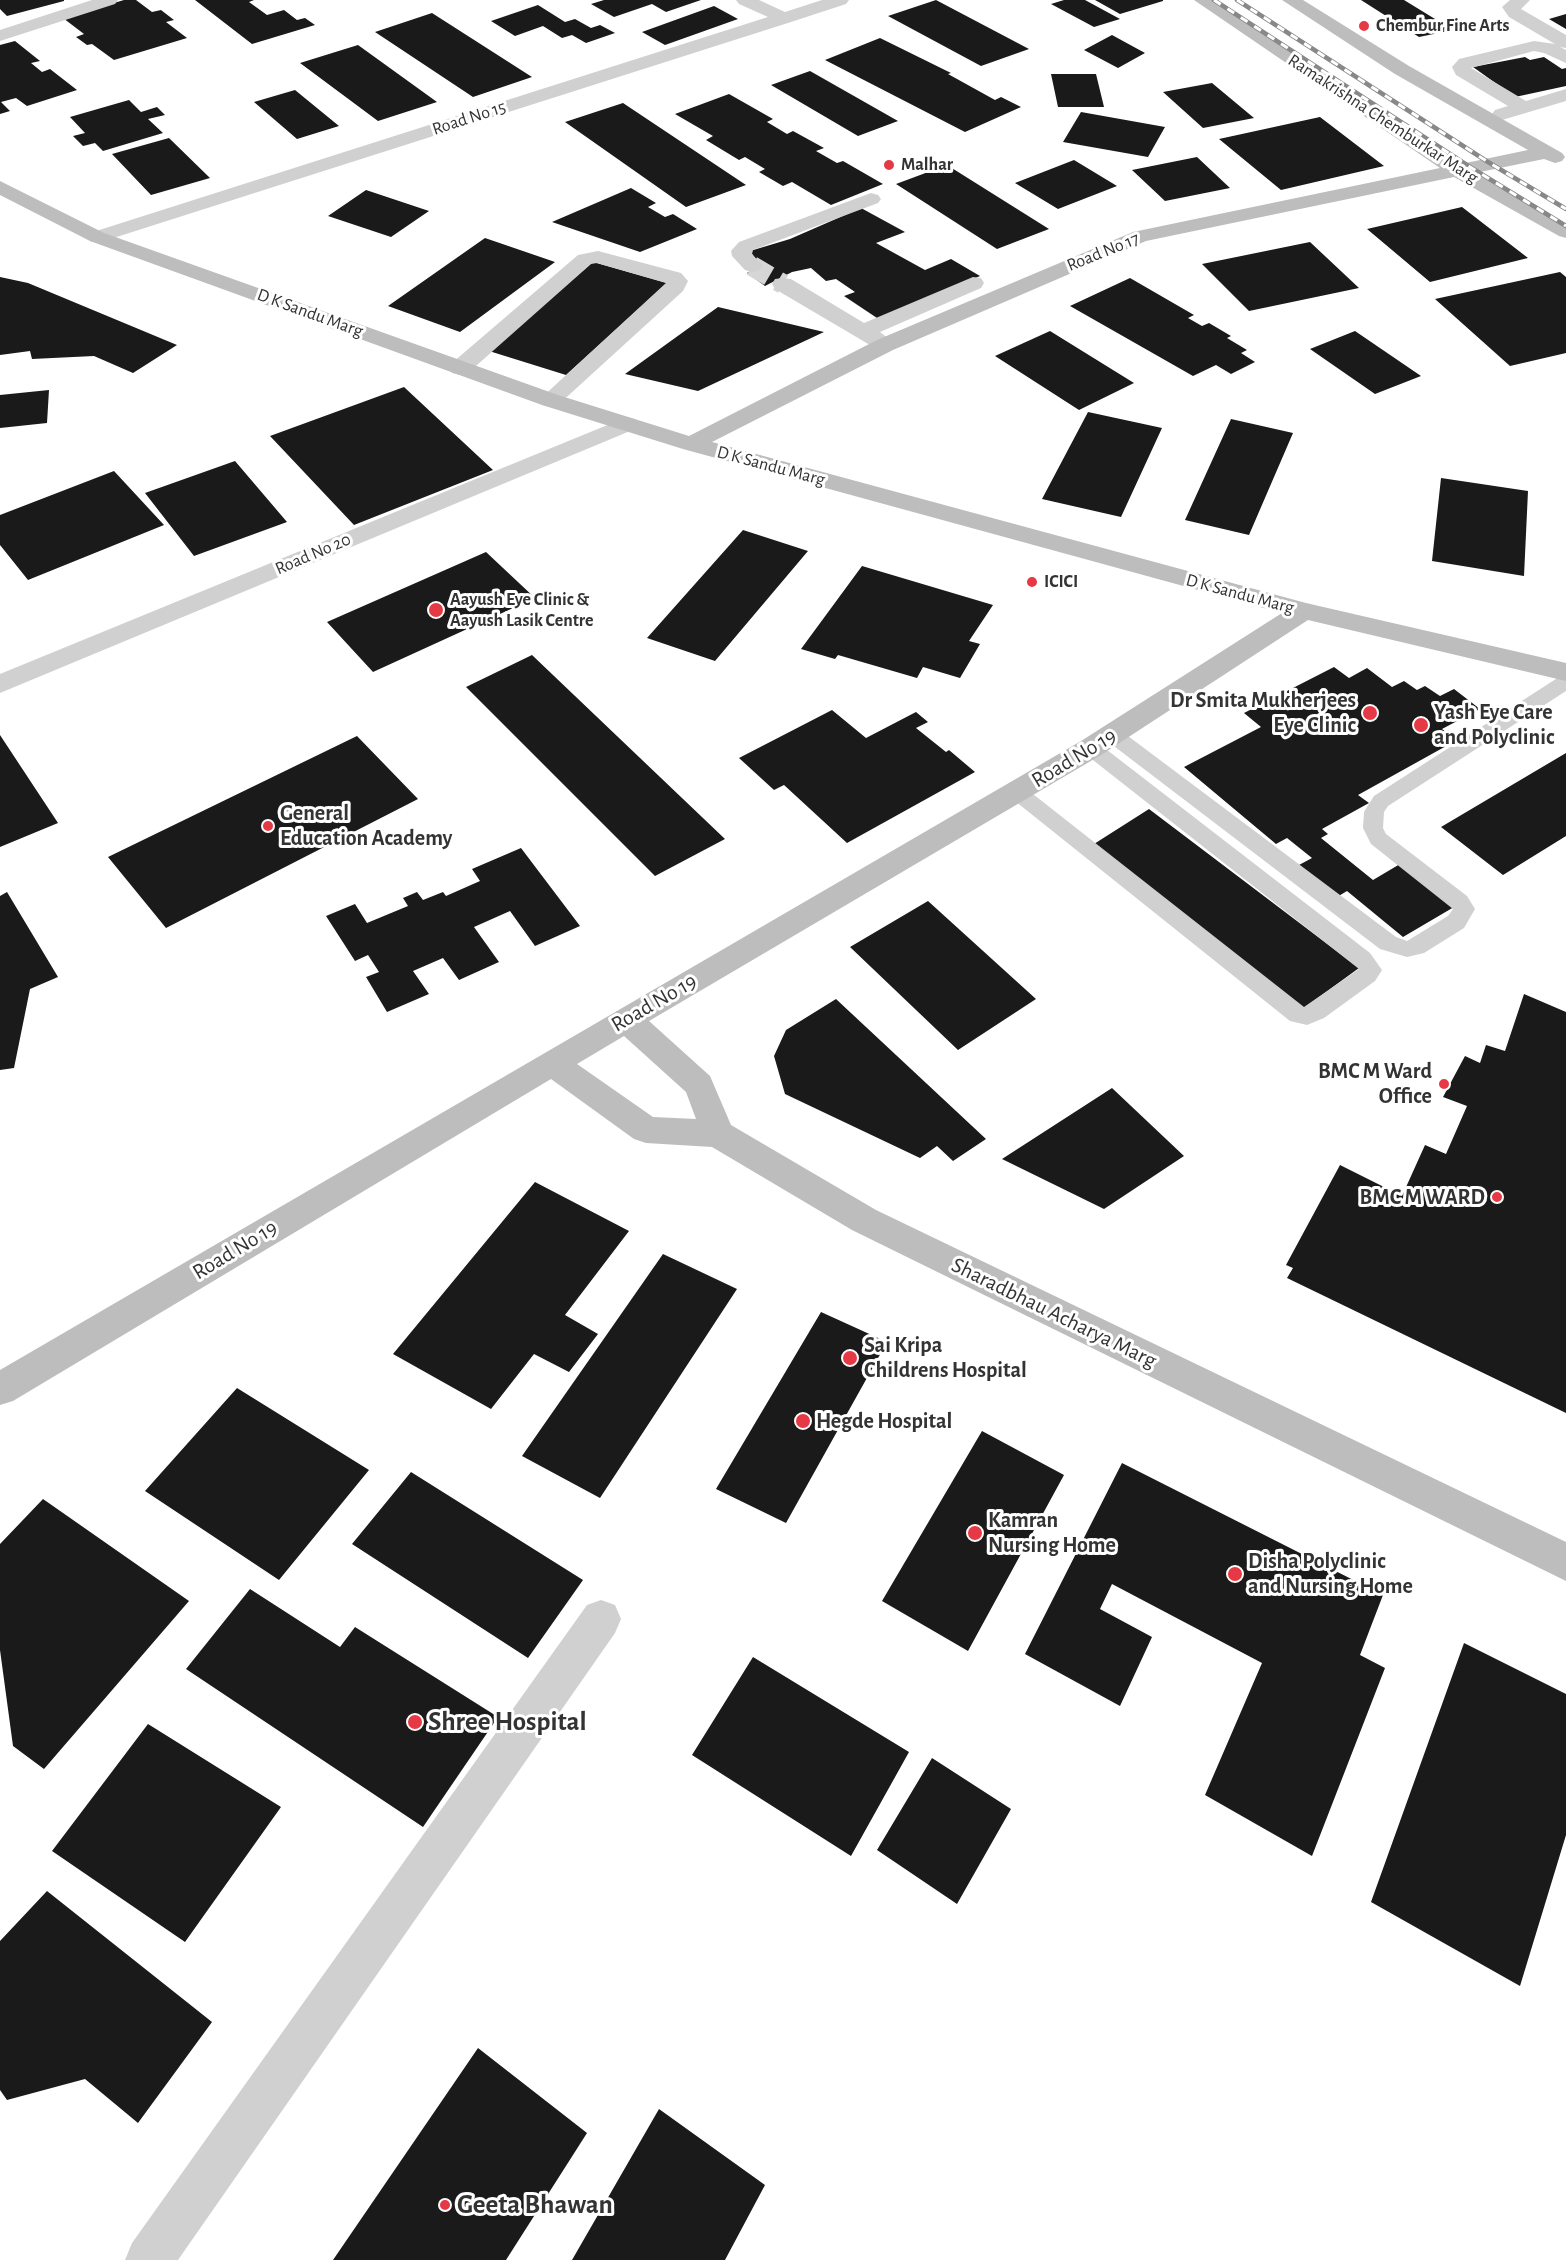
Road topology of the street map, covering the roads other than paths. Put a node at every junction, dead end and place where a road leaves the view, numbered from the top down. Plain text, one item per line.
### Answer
1 (109, 0) edge
2 (745, 0) edge
3 (840, 0) edge
4 (1203, 0) edge
5 (1291, 0) edge
6 (1521, 0) edge
7 (785, 18) junction
8 (0, 36) edge
9 (1566, 43) edge
10 (1566, 58) edge
11 (1566, 95) edge
12 (1523, 107) junction
13 (1487, 118) junction
14 (1547, 152) junction
15 (1566, 162) edge
16 (1458, 171) junction
17 (0, 187) edge
18 (871, 198) dead end
19 (1566, 232) edge
20 (97, 237) junction
21 (752, 266) dead end
22 (973, 283) dead end
23 (783, 284) tunnel mouth
24 (922, 305) junction
25 (946, 319) junction
26 (863, 331) junction
27 (885, 345) junction
28 (460, 368) junction
29 (550, 400) junction
30 (627, 424) junction
31 (691, 444) junction
32 (1304, 611) junction
33 (1566, 672) edge
34 (1566, 682) edge
35 (0, 684) edge
36 (1102, 742) junction
37 (1017, 792) junction
38 (626, 1019) junction
39 (552, 1063) junction
40 (718, 1134) junction
41 (0, 1389) edge
42 (1566, 1562) edge
43 (601, 1619) dead end
44 (149, 2260) edge

1 - 8 street
2 - 7 street
3 - 7 street, Road No 15
4 - 16 main road, Ramakrishna Chemburkar Marg
5 - 13 main road
6 - 9 street
7 - 20 street, Road No 15
10 - 12 street
11 - 12 street
12 - 13 street
13 - 14 main road
14 - 15 main road
14 - 16 main road, Road No 17
16 - 19 main road, Ramakrishna Chemburkar Marg
16 - 25 main road, Road No 17
17 - 20 main road, D K Sandu Marg
18 - 21 street
20 - 28 main road, D K Sandu Marg
22 - 24 street
23 - 26 street
24 - 25 street
24 - 26 street
25 - 27 main road, Road No 17
26 - 27 street
27 - 31 main road, Road No 17
28 - 29 main road, D K Sandu Marg
28 - 29 street
29 - 30 main road, D K Sandu Marg
30 - 31 main road, D K Sandu Marg
30 - 35 street, Road No 20
31 - 32 main road, D K Sandu Marg
32 - 33 main road, D K Sandu Marg
32 - 36 main road, Road No 19
34 - 36 lane
36 - 37 main road, Road No 19
36 - 37 lane
37 - 38 main road, Road No 19
38 - 39 main road, Road No 19
38 - 40 main road
39 - 40 main road, Sharadbhau Acharya Marg
39 - 41 main road, Road No 19
40 - 42 main road, Sharadbhau Acharya Marg
43 - 44 street

